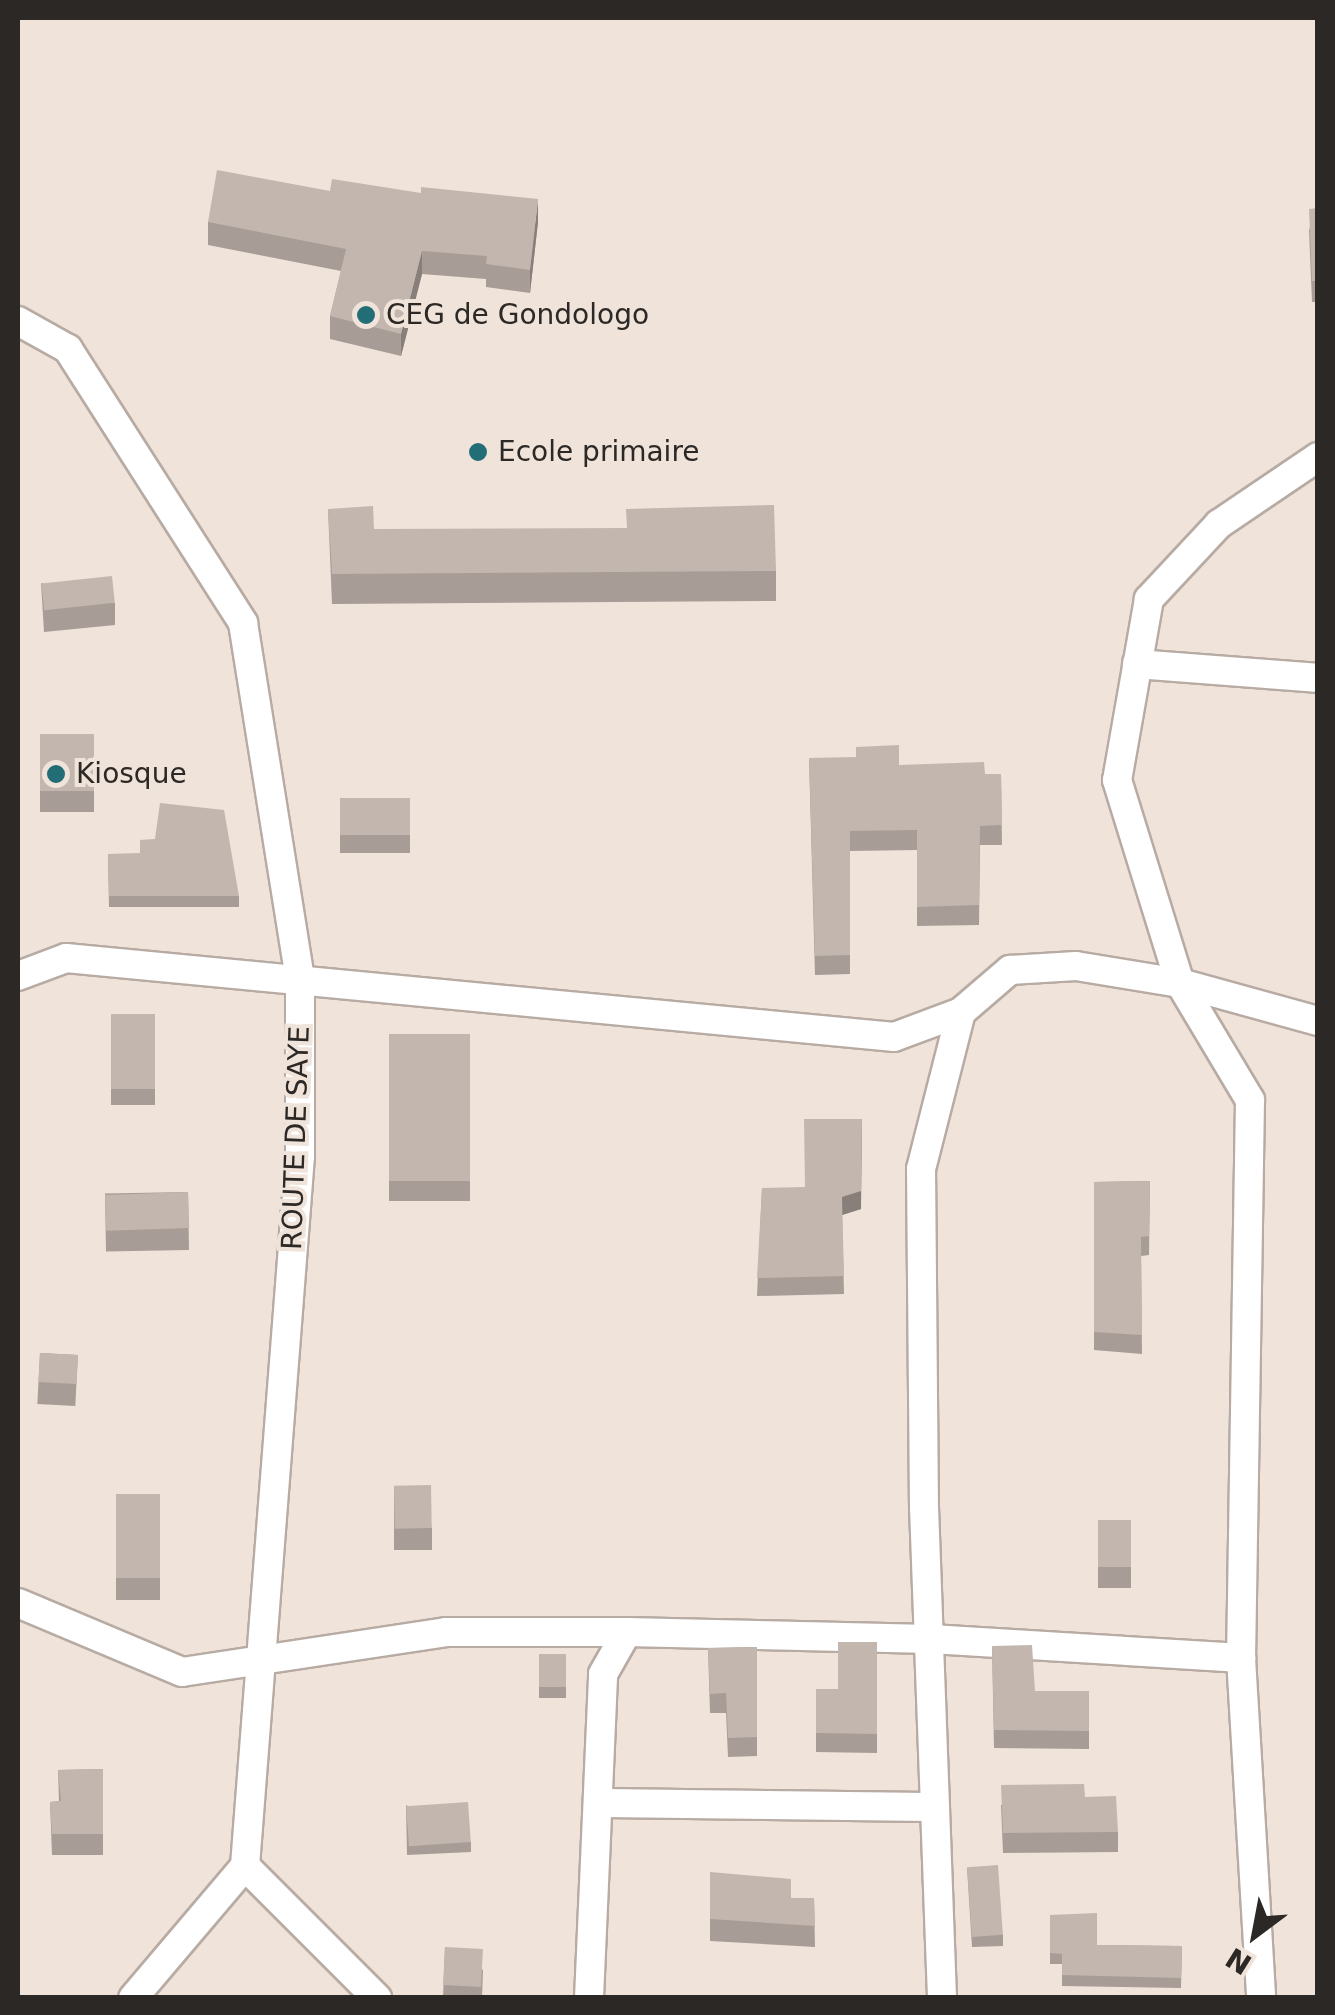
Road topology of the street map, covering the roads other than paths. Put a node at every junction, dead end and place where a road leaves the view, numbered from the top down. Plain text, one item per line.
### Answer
1 (18, 321) edge
2 (1318, 457) edge
3 (1137, 664) junction
4 (1318, 678) edge
5 (18, 976) edge
6 (300, 980) junction
7 (1180, 983) junction
8 (961, 1012) junction
9 (1318, 1021) edge
10 (18, 1603) edge
11 (627, 1632) junction
12 (931, 1639) junction
13 (1240, 1658) junction
14 (258, 1661) junction
15 (598, 1803) junction
16 (935, 1807) junction
17 (245, 1866) junction
18 (134, 1998) edge
19 (377, 1998) edge
20 (590, 1998) edge
21 (942, 1998) edge
22 (1261, 1998) edge

1 - 6 street, ROUTE DE SAYE
2 - 3 street
3 - 4 street
3 - 7 street
5 - 6 street
6 - 8 street
6 - 14 street, ROUTE DE SAYE
7 - 8 street
7 - 9 street
7 - 13 street
8 - 12 street
10 - 14 street
11 - 12 street
11 - 14 street
11 - 15 street
12 - 13 street
12 - 16 street
13 - 22 street
14 - 17 street, ROUTE DE SAYE
15 - 16 street
15 - 20 street
16 - 21 street
17 - 18 street
17 - 19 street

